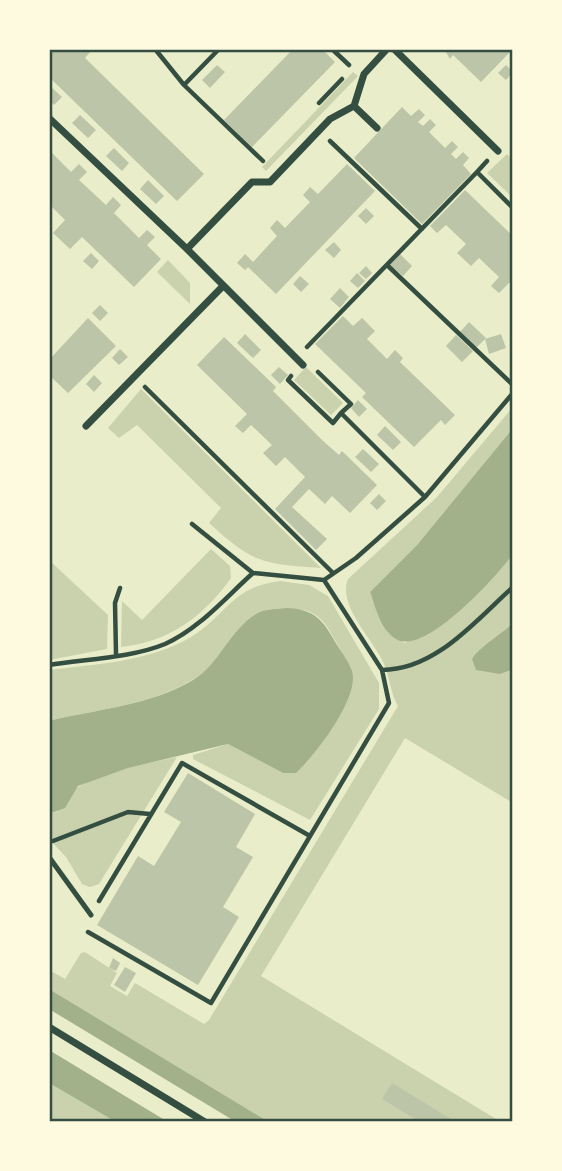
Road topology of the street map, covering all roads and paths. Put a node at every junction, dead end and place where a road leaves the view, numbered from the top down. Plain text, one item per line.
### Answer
1 (155, 49) edge
2 (219, 49) edge
3 (387, 49) edge
4 (394, 49) edge
5 (184, 85) junction
6 (354, 106) junction
7 (49, 118) edge
8 (377, 128) dead end
9 (320, 130) junction
10 (498, 151) joint
11 (263, 161) dead end
12 (477, 172) junction
13 (513, 208) edge
14 (422, 229) junction
15 (187, 249) junction
16 (387, 264) junction
17 (223, 286) junction
18 (296, 358) junction
19 (303, 365) junction
20 (134, 377) junction
21 (513, 385) edge
22 (513, 393) edge
23 (341, 413) junction
24 (86, 426) dead end
25 (425, 497) junction
26 (192, 524) dead end
27 (253, 573) junction
28 (333, 573) junction
29 (324, 580) junction
30 (513, 587) edge
31 (121, 588) dead end
32 (116, 654) junction
33 (49, 665) edge
34 (382, 670) junction
35 (150, 814) junction
36 (310, 836) junction
37 (49, 842) edge
38 (49, 857) edge
39 (91, 915) junction
40 (49, 1027) edge
41 (205, 1122) edge

1 - 5 path
2 - 5 path
3 - 6 street
4 - 10 street
5 - 11 path
6 - 8 street
6 - 9 street
7 - 15 street
9 - 14 path
9 - 15 street
10 - 12 path
12 - 13 path
12 - 14 path
14 - 16 path
15 - 17 street
16 - 18 path
16 - 21 path
17 - 18 street
17 - 20 street
18 - 19 street
19 - 23 path
19 - 23 path
20 - 24 street
20 - 28 path
22 - 25 path
23 - 25 path
25 - 28 path
26 - 27 path
27 - 29 path
27 - 32 path
28 - 29 path
29 - 34 path
30 - 34 path
31 - 32 path
32 - 33 path
34 - 36 path
35 - 36 path
35 - 37 path
35 - 39 path
36 - 39 path
38 - 39 lane
40 - 41 street

